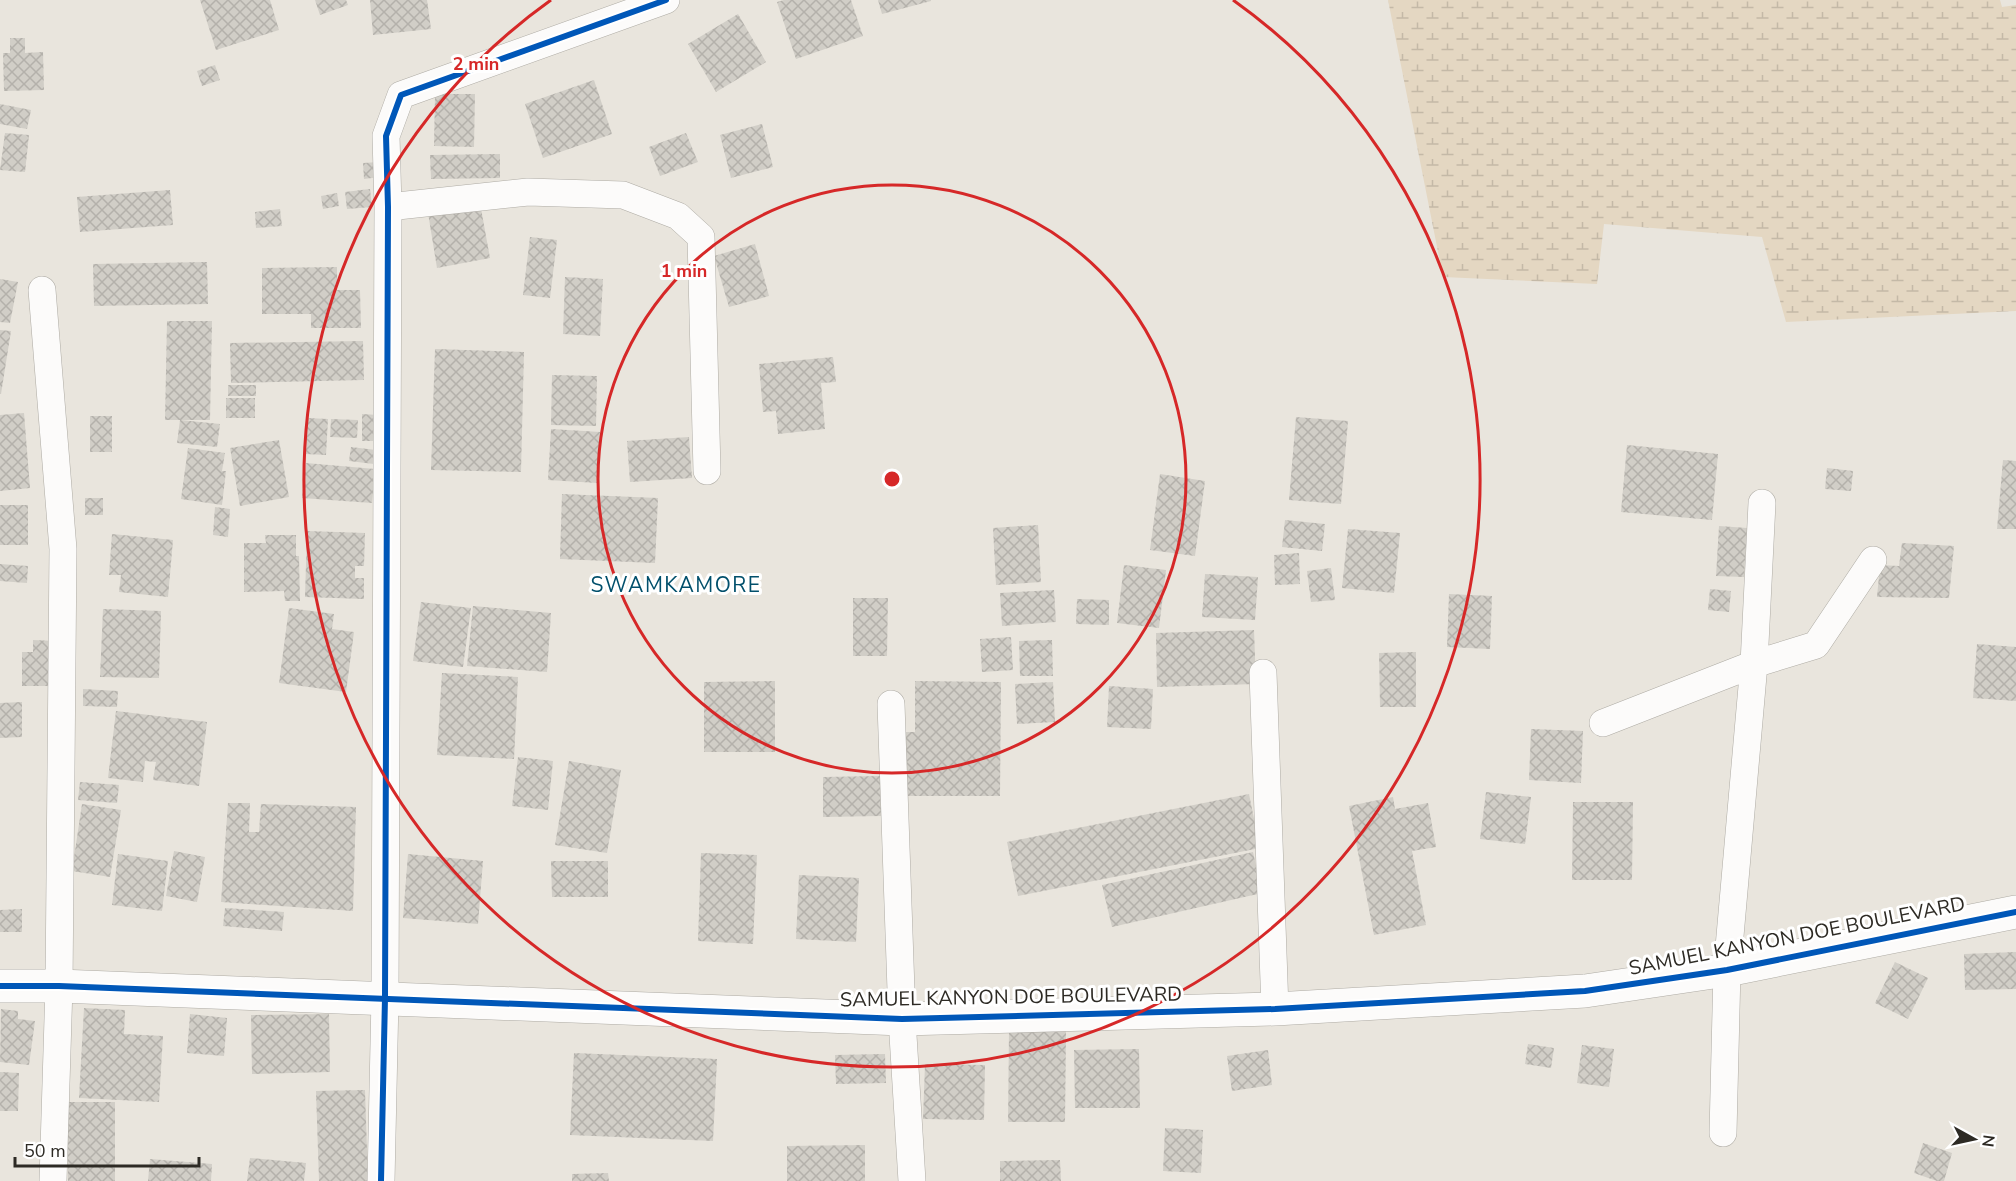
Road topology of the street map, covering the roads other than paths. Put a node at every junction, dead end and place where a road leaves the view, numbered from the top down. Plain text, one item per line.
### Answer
1 (666, 0) edge
2 (388, 207) junction
3 (42, 290) dead end
4 (707, 471) dead end
5 (1762, 503) dead end
6 (1872, 560) dead end
7 (1754, 664) junction
8 (1263, 673) dead end
9 (891, 704) dead end
10 (1603, 723) dead end
11 (2016, 912) edge
12 (1727, 970) junction
13 (0, 986) edge
14 (59, 986) junction
15 (385, 998) junction
16 (1275, 1009) junction
17 (902, 1019) junction
18 (1723, 1133) dead end
19 (53, 1181) edge
20 (381, 1181) edge
21 (912, 1181) edge

1 - 2 street
2 - 4 street
2 - 15 street
3 - 14 street
5 - 7 street
6 - 7 street
7 - 10 street
7 - 12 street
8 - 16 street
9 - 17 street
11 - 12 street, SAMUEL KANYON DOE BOULEVARD
12 - 16 street, SAMUEL KANYON DOE BOULEVARD
12 - 18 street
13 - 14 street, SAMUEL KANYON DOE BOULEVARD
14 - 15 street, SAMUEL KANYON DOE BOULEVARD
14 - 19 street
15 - 17 street, SAMUEL KANYON DOE BOULEVARD
15 - 20 street
16 - 17 street, SAMUEL KANYON DOE BOULEVARD
17 - 21 street

